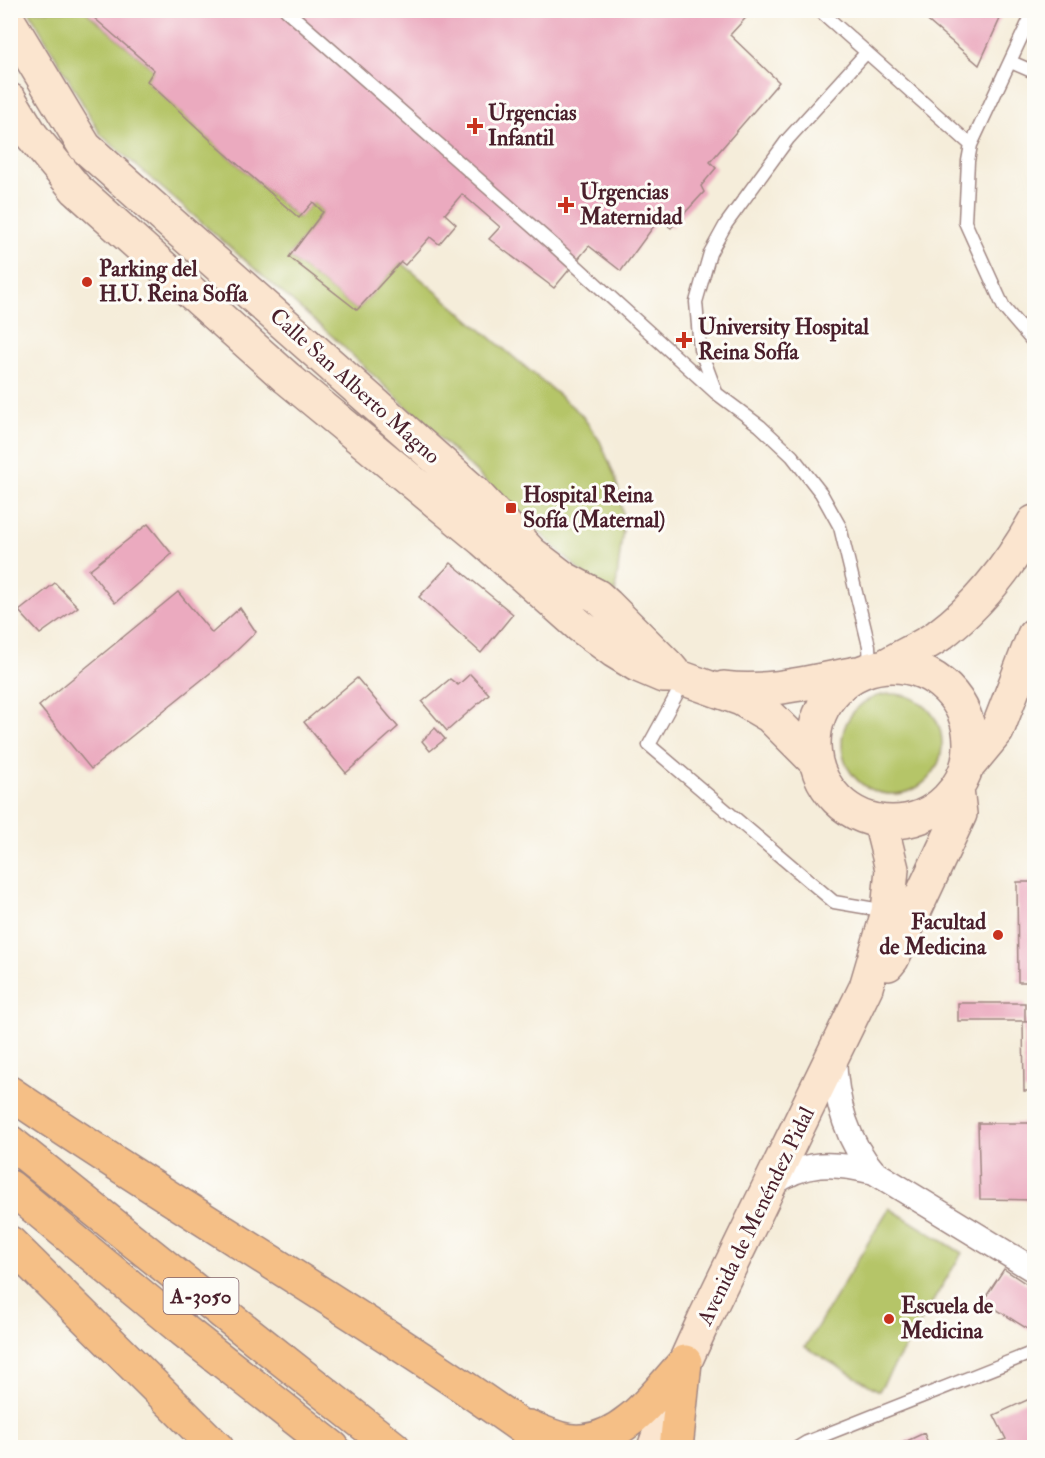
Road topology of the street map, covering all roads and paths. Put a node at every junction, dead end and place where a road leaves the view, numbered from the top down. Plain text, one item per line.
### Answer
1 (286, 10) edge
2 (819, 10) edge
3 (1034, 10) edge
4 (10, 23) edge
5 (866, 53) junction
6 (1011, 62) junction
7 (1035, 72) edge
8 (19, 122) edge
9 (971, 145) junction
10 (1035, 343) edge
11 (716, 393) junction
12 (1035, 522) edge
13 (1035, 635) edge
14 (871, 669) junction
15 (690, 680) junction
16 (816, 762) junction
17 (962, 778) junction
18 (880, 821) junction
19 (888, 912) junction
20 (866, 987) junction
21 (834, 1055) junction
22 (10, 1093) edge
23 (10, 1142) edge
24 (874, 1172) junction
25 (770, 1186) junction
26 (10, 1187) edge
27 (10, 1243) edge
28 (1035, 1270) edge
29 (1035, 1352) edge
30 (686, 1362) junction
31 (513, 1420) junction
32 (217, 1448) edge
33 (333, 1448) edge
34 (394, 1448) edge
35 (551, 1448) edge
36 (654, 1448) edge
37 (676, 1448) edge
38 (797, 1448) edge

1 - 11 lane
2 - 5 lane
3 - 6 lane
4 - 15 street, Calle San Alberto Magno
5 - 9 lane
5 - 11 lane
6 - 7 lane
6 - 9 lane
8 - 15 street, Calle San Alberto Magno
9 - 10 lane
11 - 14 lane
12 - 14 street
13 - 17 street
14 - 15 street, Calle San Alberto Magno
14 - 16 street
14 - 17 street
15 - 16 street, Calle San Alberto Magno
15 - 19 lane
16 - 18 street
17 - 18 street
17 - 20 street, Avenida de Menéndez Pidal
18 - 19 street, Avenida de Menéndez Pidal
19 - 20 street, Avenida de Menéndez Pidal
20 - 21 street, Avenida de Menéndez Pidal
21 - 24 street
21 - 25 street, Avenida de Menéndez Pidal
22 - 31 highway
23 - 34 highway, A-3050
24 - 25 street
24 - 28 street
25 - 30 street, Avenida de Menéndez Pidal
26 - 33 highway, A-3050
27 - 32 highway
29 - 38 lane
30 - 31 highway
30 - 36 street, Avenida de Menéndez Pidal
30 - 37 highway
31 - 35 highway

